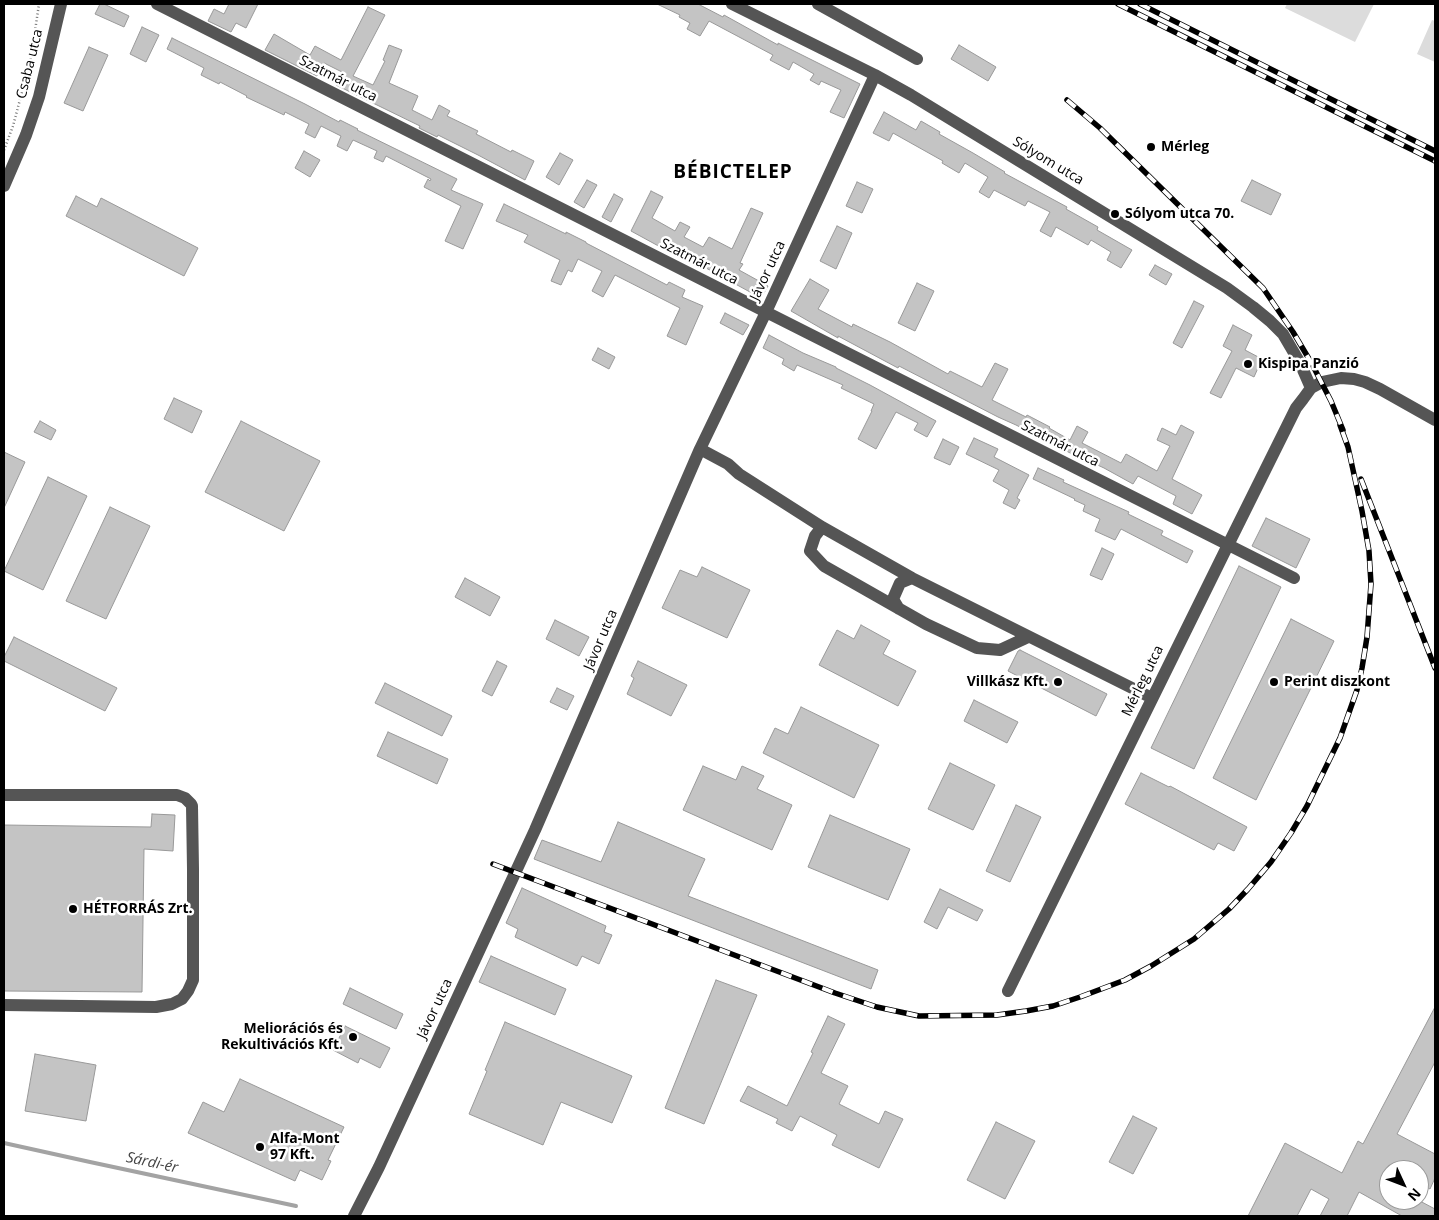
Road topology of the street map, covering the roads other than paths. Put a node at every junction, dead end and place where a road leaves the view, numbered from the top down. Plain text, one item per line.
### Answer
1 (60, 4) edge
2 (157, 4) edge
3 (818, 4) edge
4 (738, 5) edge
5 (917, 59) dead end
6 (876, 75) junction
7 (7, 172) edge
8 (4, 186) edge
9 (766, 312) junction
10 (1311, 388) junction
11 (1435, 420) edge
12 (700, 449) junction
13 (822, 527) junction
14 (1228, 545) junction
15 (912, 578) junction
16 (1294, 578) dead end
17 (900, 610) junction
18 (1028, 636) junction
19 (1152, 698) junction
20 (4, 795) edge
21 (1008, 991) dead end
22 (4, 1006) edge
23 (354, 1216) edge

1 - 7 street, Csaba utca
2 - 9 street, Szatmár utca
3 - 5 street
4 - 6 street, Sólyom utca
6 - 9 street, Jávor utca
6 - 10 street, Sólyom utca
7 - 8 street, Csaba utca
9 - 12 street, Jávor utca
9 - 14 street, Szatmár utca
10 - 11 street
10 - 14 street, Mérleg utca
12 - 13 street
12 - 23 street, Jávor utca
13 - 15 street
13 - 17 street
14 - 16 street, Szatmár utca
14 - 19 street, Mérleg utca
15 - 17 street
15 - 18 street
17 - 18 street
18 - 19 street
19 - 21 street, Mérleg utca
20 - 22 street

